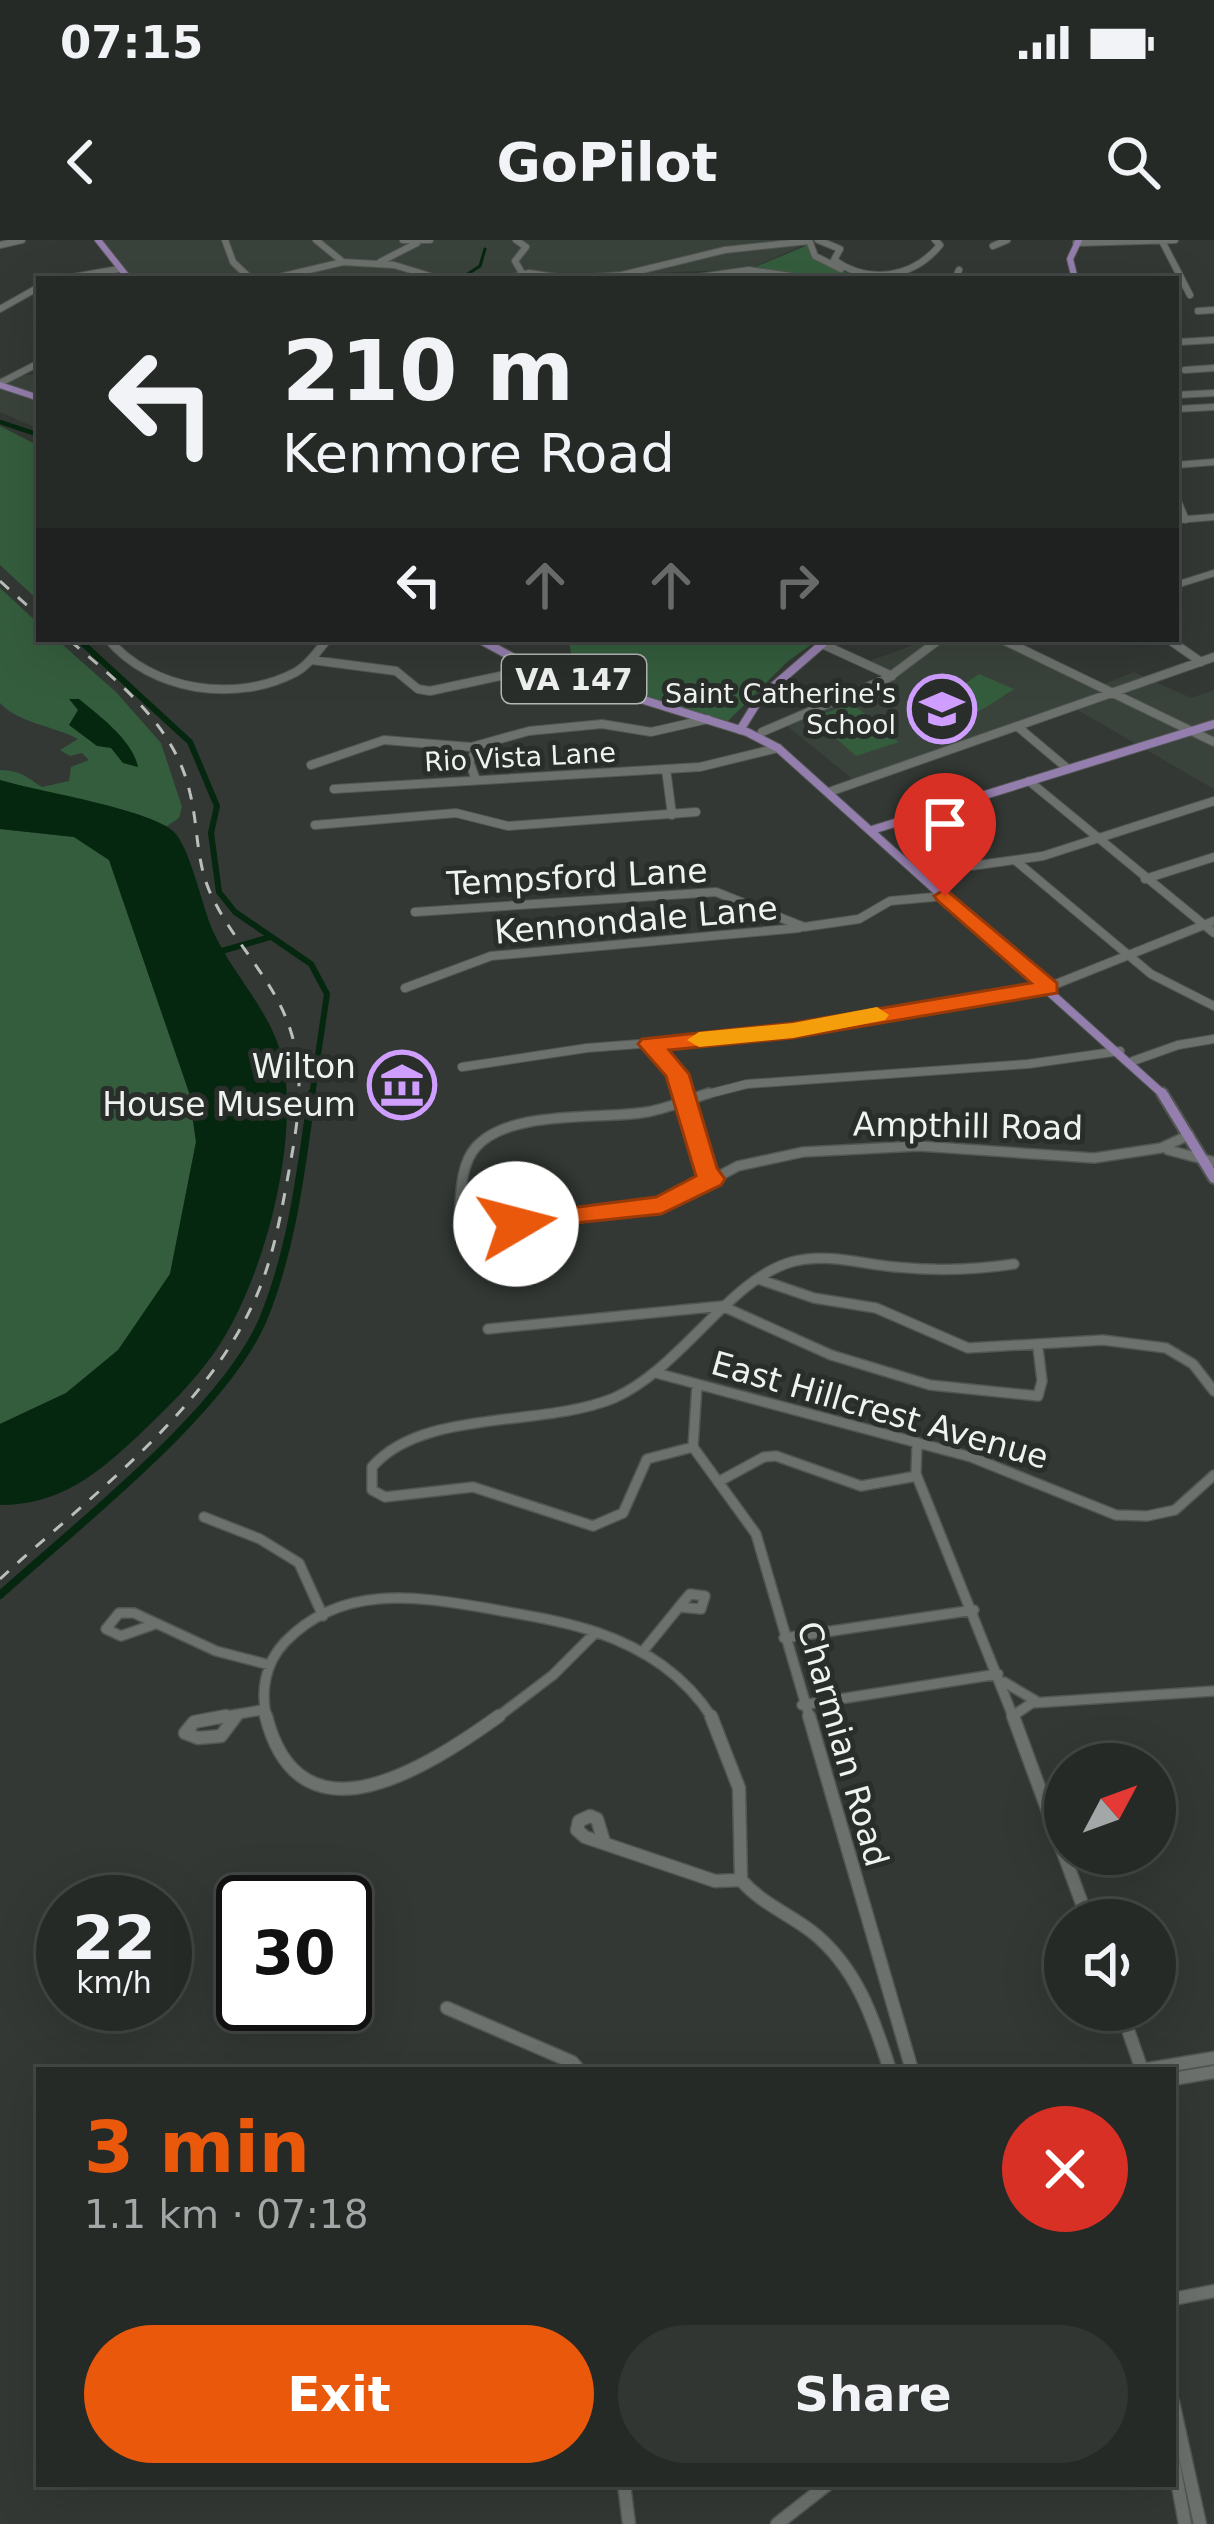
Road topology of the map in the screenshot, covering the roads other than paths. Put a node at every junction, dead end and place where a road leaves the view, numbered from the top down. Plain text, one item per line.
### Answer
1 (22, 240) edge
2 (98, 240) edge
3 (225, 240) edge
4 (316, 240) edge
5 (403, 240) edge
6 (430, 240) edge
7 (516, 240) edge
8 (935, 240) edge
9 (1007, 240) edge
10 (1175, 240) edge
11 (803, 241) edge
12 (1162, 241) edge
13 (1078, 242) edge
14 (417, 244) junction
15 (0, 245) edge
16 (993, 246) dead end
17 (343, 262) junction
18 (380, 262) dead end
19 (119, 269) junction
20 (959, 271) dead end
21 (522, 273) junction
22 (856, 273) junction
23 (79, 276) edge
24 (126, 276) edge
25 (247, 276) edge
26 (284, 276) edge
27 (430, 276) edge
28 (514, 276) edge
29 (546, 276) edge
30 (604, 276) edge
31 (706, 276) edge
32 (790, 276) edge
33 (862, 276) edge
34 (956, 276) edge
35 (1074, 276) edge
36 (36, 289) edge
37 (1190, 295) dead end
38 (0, 309) edge
39 (1214, 310) edge
40 (1198, 311) dead end
41 (1214, 340) edge
42 (1179, 342) edge
43 (36, 364) edge
44 (1214, 368) edge
45 (1185, 370) dead end
46 (1, 382) edge
47 (1214, 393) edge
48 (36, 394) edge
49 (1179, 395) edge
50 (1214, 407) edge
51 (1179, 409) edge
52 (1214, 462) edge
53 (1179, 465) edge
54 (1179, 503) edge
55 (1212, 519) edge
56 (1179, 520) edge
57 (1186, 520) junction
58 (1212, 576) edge
59 (1179, 577) edge
60 (1186, 582) junction
61 (1179, 584) edge
62 (111, 642) edge
63 (326, 642) edge
64 (484, 642) edge
65 (825, 642) edge
66 (936, 642) edge
67 (1015, 642) edge
68 (1172, 642) edge
69 (1214, 657) edge
70 (311, 660) junction
71 (1201, 662) junction
72 (538, 668) junction
73 (892, 676) junction
74 (1115, 693) junction
75 (750, 717) junction
76 (708, 719) junction
77 (1214, 724) edge
78 (1018, 727) junction
79 (740, 730) junction
80 (1194, 730) junction
81 (762, 732) junction
82 (1214, 740) edge
83 (480, 746) junction
84 (778, 748) junction
85 (311, 765) dead end
86 (666, 769) junction
87 (1068, 770) junction
88 (476, 780) junction
89 (1029, 781) junction
90 (334, 789) dead end
91 (829, 792) junction
92 (1214, 801) edge
93 (696, 812) dead end
94 (672, 815) junction
95 (315, 825) dead end
96 (872, 830) junction
97 (1096, 840) junction
98 (1214, 856) edge
99 (1015, 861) junction
100 (920, 873) junction
101 (1144, 879) junction
102 (945, 896) junction
103 (415, 912) dead end
104 (1209, 923) edge
105 (804, 927) junction
106 (1214, 933) edge
107 (1127, 955) junction
108 (405, 988) dead end
109 (1049, 988) junction
110 (1214, 1006) edge
111 (1214, 1039) edge
112 (650, 1044) junction
113 (1120, 1051) junction
114 (1132, 1061) junction
115 (463, 1067) dead end
116 (686, 1103) junction
117 (1190, 1135) junction
118 (1167, 1150) junction
119 (1210, 1162) edge
120 (1214, 1178) edge
121 (712, 1179) junction
122 (1014, 1264) dead end
123 (761, 1280) junction
124 (722, 1306) junction
125 (488, 1329) dead end
126 (1038, 1348) junction
127 (656, 1373) junction
128 (698, 1385) junction
129 (1214, 1390) edge
130 (917, 1443) junction
131 (693, 1447) junction
132 (1214, 1474) edge
133 (917, 1476) junction
134 (718, 1481) junction
135 (204, 1517) dead end
136 (679, 1607) dead end
137 (974, 1610) junction
138 (322, 1616) junction
139 (155, 1624) dead end
140 (596, 1631) junction
141 (784, 1638) junction
142 (644, 1650) junction
143 (270, 1665) junction
144 (999, 1676) junction
145 (1214, 1691) edge
146 (1041, 1703) junction
147 (802, 1705) junction
148 (262, 1710) junction
149 (237, 1715) dead end
150 (1014, 1715) junction
151 (604, 1842) dead end
152 (741, 1880) junction
153 (1080, 1899) edge
154 (447, 2008) dead end
155 (1128, 2031) edge
156 (1214, 2058) edge
157 (576, 2067) edge
158 (889, 2067) edge
159 (911, 2067) edge
160 (1141, 2067) edge
161 (1160, 2067) edge
162 (1214, 2072) edge
163 (1176, 2079) edge
164 (1214, 2291) edge
165 (1176, 2298) edge
166 (1176, 2416) edge
167 (1176, 2475) edge
168 (624, 2487) edge
169 (824, 2487) edge
170 (629, 2524) edge
171 (777, 2524) edge
172 (1185, 2524) edge
173 (1200, 2524) edge

1 - 15 street
2 - 19 main road
3 - 25 street
4 - 17 street
5 - 14 street
6 - 14 street
7 - 21 street
8 - 22 street
9 - 16 street
10 - 12 street
11 - 22 street
11 - 22 street
11 - 30 street
12 - 13 street
12 - 37 street
13 - 35 main road
14 - 18 street
17 - 26 street
17 - 27 street
19 - 23 street
19 - 24 main road
20 - 34 street
21 - 28 street
21 - 29 street
22 - 33 street
31 - 32 street
36 - 38 street
39 - 40 street
41 - 42 street
43 - 46 street
44 - 45 street
46 - 48 main road
47 - 49 street
50 - 51 street
52 - 53 street
54 - 57 street
55 - 57 street
56 - 57 street
58 - 60 street
59 - 60 street
60 - 61 street
62 - 70 street
63 - 70 street
64 - 72 main road, VA 147
65 - 73 street
65 - 75 main road
66 - 73 street
67 - 74 street
68 - 71 street
69 - 71 street
70 - 72 street
71 - 74 street
72 - 76 main road, VA 147
73 - 81 street
74 - 78 street
74 - 80 street
75 - 79 main road
75 - 81 main road
76 - 79 main road, VA 147
76 - 83 street
77 - 80 main road
78 - 87 street
78 - 91 street
79 - 84 main road, VA 147
80 - 82 street
80 - 87 main road
81 - 84 main road
83 - 85 street
83 - 88 street
84 - 86 street, Rio Vista Lane
84 - 91 main road, VA 147
86 - 88 street, Rio Vista Lane
86 - 94 street
87 - 89 main road
88 - 90 street, Rio Vista Lane
89 - 96 main road
89 - 97 street
91 - 96 main road, VA 147
92 - 97 street
93 - 94 street
94 - 95 street
96 - 100 main road, VA 147
97 - 99 street
97 - 101 street
98 - 101 street
99 - 100 street
99 - 107 street
100 - 102 main road, VA 147
101 - 104 street
102 - 105 street
102 - 109 main road, VA 147
103 - 105 street, Tempsford Lane
104 - 106 street
104 - 107 street
105 - 108 street, Kennondale Lane
107 - 109 street
107 - 110 street
109 - 112 street
109 - 113 main road, VA 147
111 - 114 street
112 - 115 street
112 - 116 street
113 - 114 main road, VA 147
113 - 116 street
114 - 117 main road, VA 147
116 - 121 street
116 - 121 street, Ampthill Road
117 - 118 street
117 - 119 main road, VA 147
118 - 119 street, Ampthill Road
118 - 121 street, Ampthill Road
119 - 120 main road, VA 147
122 - 123 street
123 - 124 street
123 - 126 street
124 - 125 street
124 - 126 street
124 - 127 street
126 - 129 street
127 - 128 street, East Hillcrest Avenue
127 - 131 street
128 - 130 street, East Hillcrest Avenue
128 - 131 street
130 - 132 street, East Hillcrest Avenue
130 - 133 street
131 - 134 street, Charmian Road
133 - 134 street
133 - 137 street
134 - 141 street, Charmian Road
135 - 138 street
136 - 142 street
137 - 141 street
137 - 144 street
138 - 140 street
138 - 143 street
139 - 143 street
140 - 142 street
140 - 148 street
141 - 147 street, Charmian Road
142 - 152 street
143 - 148 street
144 - 146 street
144 - 147 street
144 - 150 street
145 - 146 street
146 - 150 street
147 - 159 street, Charmian Road
148 - 149 street
150 - 153 street
151 - 152 street
152 - 158 street
154 - 157 street
155 - 160 street
156 - 161 street
162 - 163 street
164 - 165 street
166 - 173 street
167 - 172 street
168 - 170 street
169 - 171 street

